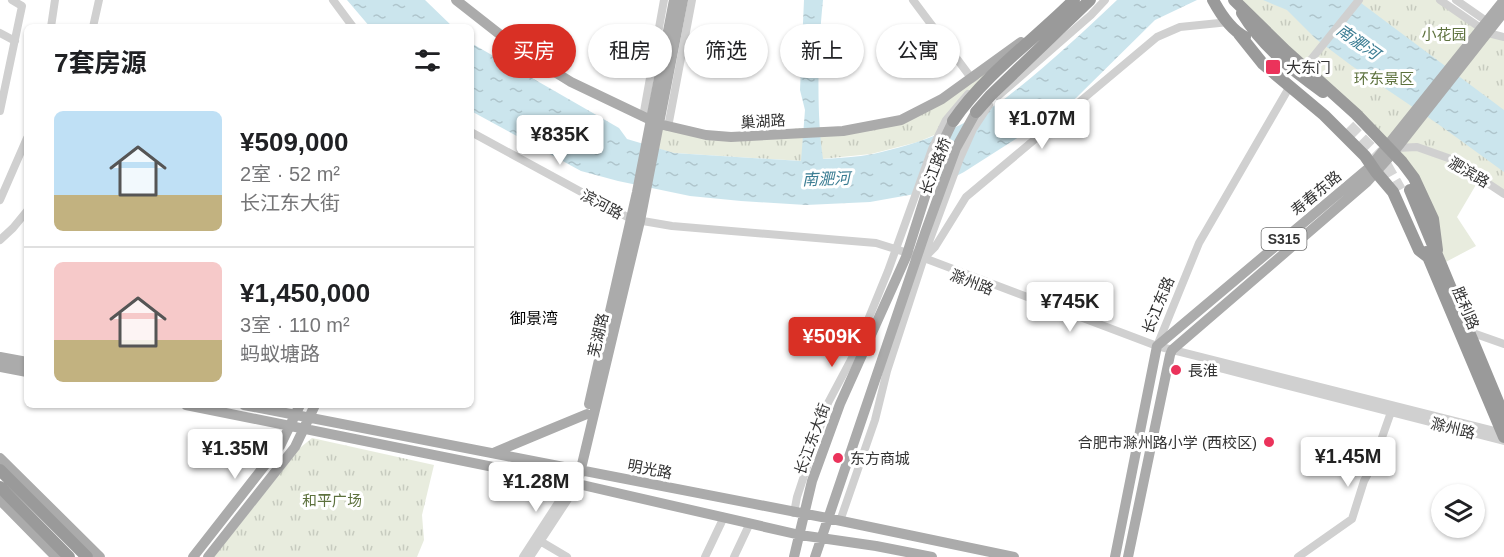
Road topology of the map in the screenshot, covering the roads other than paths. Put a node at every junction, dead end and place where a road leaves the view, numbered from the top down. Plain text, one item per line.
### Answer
1 (12, 0) edge
2 (55, 0) edge
3 (99, 0) edge
4 (333, 0) edge
5 (456, 0) edge
6 (664, 0) edge
7 (674, 0) edge
8 (684, 0) edge
9 (692, 0) edge
10 (913, 0) edge
11 (1069, 0) edge
12 (1074, 0) edge
13 (1090, 0) edge
14 (1105, 0) edge
15 (1234, 0) edge
16 (1440, 0) edge
17 (1456, 0) edge
18 (1504, 0) edge
19 (1359, 1) edge
20 (1214, 2) edge
21 (1504, 12) edge
22 (1228, 22) junction
23 (51, 24) edge
24 (94, 24) edge
25 (351, 24) edge
26 (1487, 27) junction
27 (0, 33) edge
28 (1239, 34) junction
29 (1504, 36) edge
30 (15, 41) junction
31 (1029, 41) junction
32 (1000, 60) junction
33 (1305, 67) junction
34 (972, 79) junction
35 (1290, 86) junction
36 (0, 111) edge
37 (976, 112) joint
38 (949, 120) junction
39 (656, 122) junction
40 (1348, 126) tunnel mouth
41 (1366, 132) dead end
42 (474, 134) edge
43 (24, 145) edge
44 (1392, 150) junction
45 (1373, 169) junction
46 (1405, 190) tunnel mouth
47 (1504, 194) edge
48 (0, 200) edge
49 (24, 215) edge
50 (637, 222) junction
51 (907, 233) joint
52 (928, 236) junction
53 (0, 240) edge
54 (1433, 254) junction
55 (910, 256) junction
56 (1470, 332) junction
57 (1504, 344) edge
58 (1156, 349) junction
59 (1171, 353) junction
60 (0, 357) edge
61 (24, 361) edge
62 (0, 367) edge
63 (24, 371) edge
64 (201, 408) edge
65 (276, 408) edge
66 (314, 408) edge
67 (298, 410) edge
68 (1390, 412) junction
69 (587, 414) junction
70 (1504, 416) edge
71 (309, 418) junction
72 (290, 426) junction
73 (303, 429) junction
74 (1503, 437) edge
75 (492, 454) junction
76 (0, 458) edge
77 (0, 470) edge
78 (578, 471) junction
79 (575, 484) junction
80 (0, 487) edge
81 (0, 500) edge
82 (799, 514) junction
83 (724, 517) junction
84 (827, 518) junction
85 (840, 521) junction
86 (750, 523) junction
87 (800, 535) junction
88 (821, 539) junction
89 (540, 541) junction
90 (56, 557) edge
91 (69, 557) edge
92 (87, 557) edge
93 (100, 557) edge
94 (192, 557) edge
95 (208, 557) edge
96 (523, 557) edge
97 (530, 557) edge
98 (567, 557) edge
99 (705, 557) edge
100 (734, 557) edge
101 (794, 557) edge
102 (815, 557) edge
103 (932, 557) edge
104 (1014, 557) edge
105 (1115, 557) edge
106 (1128, 557) edge
107 (1298, 557) edge

1 - 30 street
2 - 23 street
3 - 24 street
4 - 25 street
5 - 39 main road, 巢湖路
6 - 39 street
7 - 39 main road
8 - 39 main road
9 - 39 street
10 - 34 street
11 - 32 main road, 巢湖路
12 - 31 highway
13 - 37 highway
14 - 52 street
15 - 33 highway
15 - 41 highway
16 - 26 street
17 - 26 street
18 - 26 main road
19 - 33 street
20 - 22 highway
21 - 26 main road
22 - 28 highway
22 - 55 street
26 - 29 street
26 - 44 main road, 寿春东路 / S315
27 - 30 street
28 - 35 highway
28 - 40 highway
30 - 36 street
31 - 32 street
31 - 38 highway
32 - 34 main road, 巢湖路
32 - 38 street
33 - 44 highway
34 - 39 main road, 巢湖路
35 - 45 highway
35 - 58 street, 长江东路
37 - 52 main road, 长江路桥
38 - 51 main road, 长江路桥
39 - 50 main road, 芜湖路
42 - 50 street, 滨河路
43 - 48 street
44 - 45 main road, 寿春东路 / S315
44 - 47 street, 淝滨路
44 - 54 highway
45 - 54 highway
45 - 58 main road, 寿春东路 / S315
45 - 59 main road, 寿春东路 / S315
46 - 54 highway, 胜利路
49 - 53 street
50 - 55 street, 滁州路
50 - 69 main road, 芜湖路
50 - 78 main road, 芜湖路
51 - 55 main road, 长江东大街
52 - 55 main road, 长江东大街
54 - 56 highway, 胜利路
54 - 74 highway, 胜利路
55 - 58 street, 滁州路
55 - 82 main road, 长江东大街
55 - 84 main road, 长江东大街
55 - 85 street
56 - 57 street
56 - 70 highway, 胜利路
58 - 59 street, 滁州路
58 - 105 main road, 长江东路
59 - 68 street, 滁州路
59 - 74 street, 滁州路
59 - 106 main road
60 - 61 main road
62 - 63 main road
64 - 72 main road, 明光路
65 - 67 main road, 明光路
66 - 71 main road
67 - 71 main road, 明光路
67 - 72 main road
68 - 74 street, 滁州路
68 - 107 street
69 - 75 main road
69 - 78 main road, 芜湖路
71 - 73 main road
71 - 75 main road, 明光路
72 - 73 main road, 明光路
72 - 94 main road
73 - 79 main road, 明光路
73 - 95 main road
75 - 78 main road, 明光路
76 - 93 main road
77 - 92 highway
78 - 79 main road, 芜湖路
78 - 82 main road, 明光路
79 - 83 main road, 明光路
79 - 89 street
79 - 96 street
80 - 91 highway
81 - 90 main road
82 - 84 main road, 明光路
82 - 87 main road, 长江东大街
83 - 86 main road, 明光路
83 - 99 street
84 - 85 main road, 明光路
84 - 88 main road, 长江东大街
85 - 104 main road, 明光路
86 - 87 main road, 明光路
86 - 100 street
87 - 88 main road, 明光路
87 - 101 main road, 长江东大街
88 - 102 main road, 长江东大街
88 - 103 main road, 明光路
89 - 97 street
89 - 98 street

